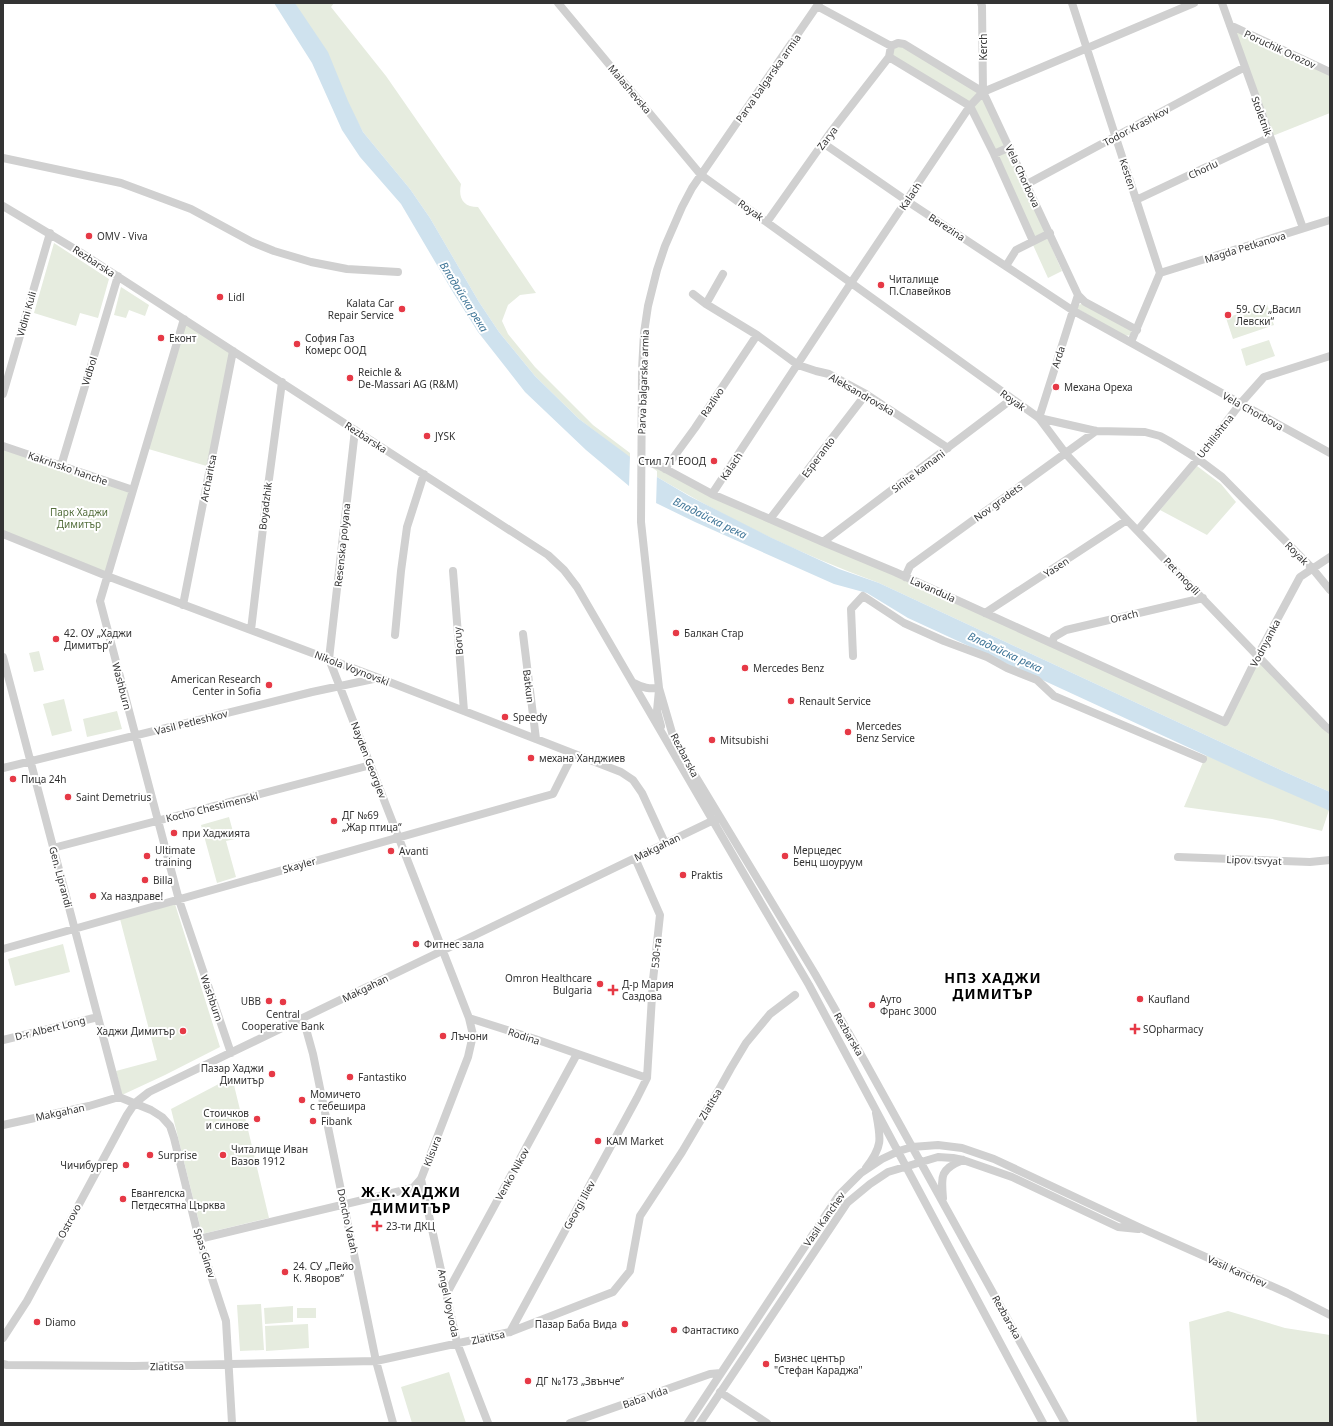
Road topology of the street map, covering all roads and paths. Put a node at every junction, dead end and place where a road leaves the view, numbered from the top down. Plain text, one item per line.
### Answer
1 (558, 3) edge
2 (981, 3) edge
3 (1072, 3) edge
4 (1194, 3) edge
5 (1222, 3) edge
6 (818, 4) edge
7 (1230, 25) junction
8 (891, 46) junction
9 (1087, 48) junction
10 (889, 57) junction
11 (1245, 67) junction
12 (1330, 72) edge
13 (983, 92) junction
14 (970, 106) junction
15 (1116, 137) junction
16 (1270, 137) junction
17 (823, 143) junction
18 (1010, 147) junction
19 (994, 154) junction
20 (3, 158) edge
21 (701, 174) junction
22 (1027, 184) junction
23 (1136, 200) junction
24 (907, 201) junction
25 (3, 206) edge
26 (1330, 220) edge
27 (766, 222) junction
28 (1303, 228) junction
29 (50, 233) junction
30 (1050, 233) junction
31 (1033, 241) junction
32 (1006, 266) junction
33 (398, 272) dead end
34 (1160, 273) junction
35 (723, 274) dead end
36 (118, 276) junction
37 (851, 283) junction
38 (693, 294) dead end
39 (1078, 295) junction
40 (706, 304) junction
41 (1072, 310) junction
42 (184, 319) junction
43 (1137, 330) junction
44 (756, 335) junction
45 (1132, 342) junction
46 (233, 351) junction
47 (1330, 356) edge
48 (798, 365) junction
49 (282, 382) junction
50 (3, 394) edge
51 (866, 394) junction
52 (1012, 399) junction
53 (1240, 404) junction
54 (1039, 418) junction
55 (355, 430) junction
56 (1096, 431) junction
57 (3, 446) edge
58 (948, 448) junction
59 (1330, 453) edge
60 (1066, 454) junction
61 (1198, 459) junction
62 (641, 460) junction
63 (60, 466) junction
64 (665, 469) junction
65 (424, 474) junction
66 (133, 490) junction
67 (712, 494) junction
68 (770, 520) junction
69 (1127, 520) junction
70 (1138, 530) junction
71 (3, 534) edge
72 (823, 542) junction
73 (1330, 557) edge
74 (1312, 568) junction
75 (453, 571) dead end
76 (107, 576) junction
77 (905, 577) junction
78 (1330, 590) edge
79 (1203, 598) junction
80 (183, 605) junction
81 (985, 613) junction
82 (251, 630) junction
83 (523, 634) dead end
84 (395, 635) dead end
85 (1052, 643) junction
86 (1258, 655) junction
87 (853, 656) dead end
88 (3, 657) edge
89 (329, 659) junction
90 (379, 678) junction
91 (632, 682) junction
92 (340, 685) junction
93 (660, 688) junction
94 (464, 711) junction
95 (1225, 722) joint
96 (1330, 730) edge
97 (663, 735) junction
98 (135, 736) junction
99 (536, 739) junction
100 (573, 754) junction
101 (1203, 759) dead end
102 (30, 761) junction
103 (371, 765) junction
104 (3, 768) edge
105 (716, 819) junction
106 (158, 821) junction
107 (399, 837) junction
108 (665, 843) junction
109 (53, 848) junction
110 (1178, 857) dead end
111 (635, 858) junction
112 (1330, 860) edge
113 (179, 900) junction
114 (74, 929) junction
115 (3, 949) edge
116 (443, 951) junction
117 (795, 995) dead end
118 (98, 1017) junction
119 (303, 1018) junction
120 (469, 1018) junction
121 (3, 1040) edge
122 (231, 1053) junction
123 (577, 1054) junction
124 (647, 1078) junction
125 (119, 1097) junction
126 (135, 1103) junction
127 (874, 1105) junction
128 (3, 1125) edge
129 (912, 1147) junction
130 (899, 1151) junction
131 (963, 1160) junction
132 (920, 1162) junction
133 (907, 1166) junction
134 (862, 1173) junction
135 (421, 1179) junction
136 (943, 1201) junction
137 (345, 1204) junction
138 (1143, 1229) junction
139 (199, 1238) junction
140 (447, 1293) junction
141 (1330, 1315) edge
142 (510, 1332) junction
143 (3, 1338) edge
144 (458, 1343) junction
145 (376, 1361) junction
146 (3, 1364) edge
147 (229, 1364) junction
148 (721, 1373) junction
149 (720, 1392) junction
150 (232, 1423) edge
151 (393, 1423) edge
152 (488, 1423) edge
153 (570, 1423) edge
154 (688, 1423) edge
155 (700, 1423) edge
156 (767, 1423) edge
157 (1043, 1423) edge
158 (1065, 1423) edge

1 - 21 street, Malashevska
2 - 13 street, Kerch
3 - 9 street, Kesten
4 - 9 street, Kalach
5 - 7 street, Stoletnik
6 - 8 street
6 - 21 street, Parva balgarska armia
7 - 11 street, Stoletnik
7 - 12 street, Poruchik Orozov
8 - 10 street
8 - 13 street
9 - 13 street, Kalach
9 - 15 street, Kesten
10 - 14 street
10 - 17 street, Zarya
11 - 15 street, Todor Krashkov
11 - 16 street, Stoletnik
13 - 14 street, Kalach
13 - 18 street, Vela Chorbova
14 - 19 street, Vela Chorbova
14 - 24 street, Kalach
15 - 22 street, Todor Krashkov
15 - 23 street, Kesten
16 - 23 street, Chorlu
16 - 28 street, Stoletnik
17 - 24 street, Berezina
17 - 27 street, Zarya
18 - 19 street
18 - 22 street, Vela Chorbova
19 - 31 street, Vela Chorbova
20 - 33 street
21 - 27 street, Royak
21 - 62 street, Parva balgarska armia
22 - 30 street, Vela Chorbova
23 - 34 street, Kesten
24 - 32 street, Berezina
24 - 37 street, Kalach
25 - 29 street, Rezbarska
26 - 28 street, Magda Petkanova
27 - 37 street, Royak
28 - 34 street, Magda Petkanova
29 - 36 street, Rezbarska
29 - 50 street, Vidini Kuli
30 - 31 street
30 - 39 street, Vela Chorbova
31 - 32 street
32 - 41 street, Berezina
34 - 43 street
35 - 40 street
36 - 42 street, Rezbarska
36 - 63 street, Vidbol
37 - 48 street, Kalach
37 - 52 street, Royak
38 - 40 street, Aleksandrovska
39 - 41 street, Arda
39 - 43 street, Vela Chorbova
40 - 44 street, Aleksandrovska
41 - 45 street, Vela Chorbova
41 - 54 street, Arda
42 - 46 street, Rezbarska
42 - 66 street, Washburn
43 - 45 street
44 - 48 street, Aleksandrovska
44 - 64 street, Razlivo
45 - 53 street, Vela Chorbova
46 - 49 street, Rezbarska
46 - 80 street, Archaritsa
47 - 53 street, Uchilishtna
48 - 51 street, Aleksandrovska
48 - 67 street, Kalach
49 - 55 street, Rezbarska
49 - 82 street, Boyadzhik
51 - 58 street, Aleksandrovska
51 - 68 street, Esperanto
52 - 54 street, Royak
52 - 58 street, Sinite kamani
53 - 59 street, Vela Chorbova
53 - 61 street, Uchilishtna
54 - 56 street, Royak
54 - 60 street, Pet mogili
55 - 65 street, Rezbarska
55 - 89 street, Resenska polyana
56 - 60 street, Nov gradets
56 - 61 street, Royak
57 - 63 street, Kakrinsko hanche
58 - 72 street, Sinite kamani
60 - 69 street, Pet mogili
60 - 77 street, Nov gradets
61 - 70 street, Uchilishtna
61 - 74 street, Royak
62 - 64 street, Lavandula
62 - 93 street, Parva balgarska armia
63 - 66 street, Kakrinsko hanche
64 - 67 street, Lavandula
65 - 84 street
65 - 91 street, Rezbarska
66 - 76 street, Washburn
67 - 68 street, Lavandula
68 - 72 street, Lavandula
69 - 70 street, Pet mogili
69 - 81 street, Yasen
70 - 79 street, Pet mogili
71 - 76 street, Nikola Voynovski
72 - 77 street, Lavandula
73 - 74 street, Vodnyanka
74 - 78 street, Royak
74 - 86 street, Vodnyanka
75 - 94 street, Boruy
76 - 80 street, Nikola Voynovski
76 - 98 street, Washburn
77 - 81 street, Lavandula
79 - 85 street, Orach
79 - 86 street, Pet mogili
80 - 82 street, Nikola Voynovski
81 - 85 street, Lavandula
82 - 89 street, Nikola Voynovski
83 - 99 street, Batkun
85 - 95 street, Lavandula
86 - 95 street, Vodnyanka
86 - 96 street, Pet mogili
87 - 101 street
88 - 102 street, Gen. Liprandi
89 - 90 street, Nikola Voynovski
89 - 92 street, Nayden Georgiev
90 - 92 street, Vasil Petleshkov
90 - 94 street, Nikola Voynovski
91 - 93 street
91 - 97 street, Rezbarska
92 - 98 street, Vasil Petleshkov
92 - 103 street, Nayden Georgiev
93 - 97 street, Rezbarska
93 - 105 street, Rezbarska
94 - 99 street, Nikola Voynovski
97 - 105 street, Rezbarska
98 - 102 street, Vasil Petleshkov
98 - 106 street, Washburn
99 - 100 street, Nikola Voynovski
100 - 107 street, Skayler
100 - 108 street, Nikola Voynovski
102 - 104 street, Vasil Petleshkov
102 - 109 street, Gen. Liprandi
103 - 106 street, Kocho Chestimenski
103 - 107 street, Nayden Georgiev
105 - 108 street, Makgahan
105 - 127 street, Rezbarska
105 - 129 street, Rezbarska
106 - 109 street, Kocho Chestimenski
106 - 113 street, Washburn
107 - 113 street, Skayler
107 - 116 street, Nayden Georgiev
108 - 111 street, Makgahan
109 - 114 street, Gen. Liprandi
110 - 112 street, Lipov tsvyat
111 - 116 street, Makgahan
111 - 124 street, 530-та
113 - 114 street, Skayler
113 - 122 street, Washburn
114 - 115 street, Skayler
114 - 118 street, Gen. Liprandi
116 - 119 street, Makgahan
116 - 120 street
117 - 142 street, Zlatitsa
118 - 121 street, D-r Albert Long
118 - 125 street, Gen. Liprandi
119 - 122 street, Makgahan
119 - 137 street, Doncho Vatah
120 - 123 street, Rodina
120 - 135 street, Klisura
122 - 126 street, Makgahan
123 - 124 street, Rodina
123 - 140 street, Venko Nikov
124 - 142 street, Georgi Iliev
125 - 126 street
125 - 128 street, Makgahan
126 - 139 street, Spas Ginev
126 - 143 street, Ostrovo
127 - 130 street, Rezbarska
127 - 134 street
129 - 130 street, Vasil Kanchev
129 - 132 street, Rezbarska
129 - 138 street, Vasil Kanchev
130 - 133 street, Rezbarska
130 - 134 street, Vasil Kanchev
131 - 132 street, Vasil Kanchev
131 - 136 street
131 - 138 street, Vasil Kanchev
132 - 133 street, Vasil Kanchev
132 - 136 street, Rezbarska
133 - 149 street, Vasil Kanchev
133 - 157 street, Rezbarska
134 - 148 street, Vasil Kanchev
135 - 137 street, Klisura
135 - 140 street, Angel Voyvoda
136 - 158 street, Rezbarska
137 - 139 street, Klisura
137 - 145 street, Doncho Vatah
138 - 141 street, Vasil Kanchev
139 - 147 street, Spas Ginev
140 - 144 street, Angel Voyvoda
142 - 144 street, Zlatitsa
144 - 145 street, Zlatitsa
144 - 152 street, Angel Voyvoda
145 - 147 street, Zlatitsa
145 - 151 street, Doncho Vatah
146 - 147 street, Zlatitsa
147 - 150 street, Spas Ginev
148 - 153 street, Baba Vida
148 - 154 street, Vasil Kanchev
149 - 155 street, Vasil Kanchev
149 - 156 street

